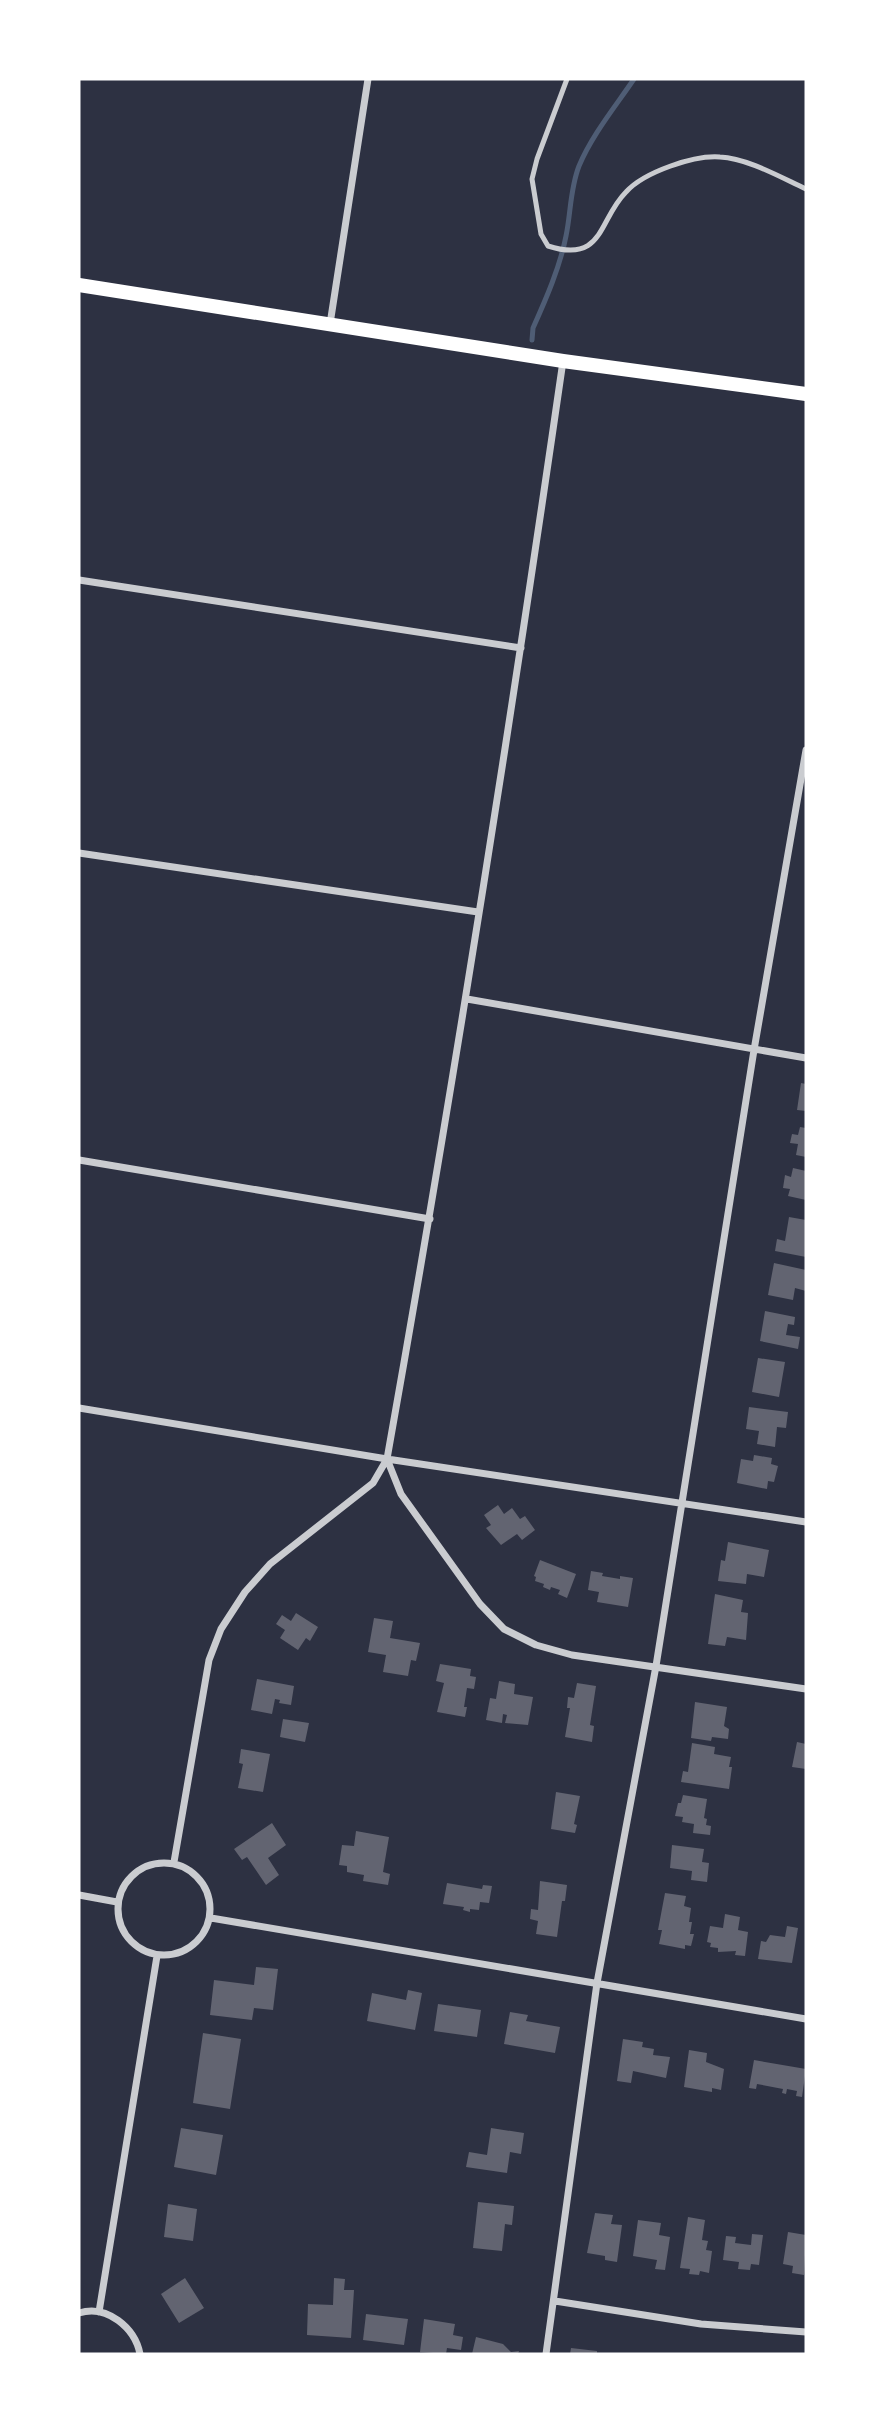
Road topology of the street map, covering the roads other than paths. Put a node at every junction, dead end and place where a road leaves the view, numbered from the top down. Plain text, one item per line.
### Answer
1 (368, 79) edge
2 (567, 79) edge
3 (806, 189) edge
4 (79, 285) edge
5 (330, 324) junction
6 (563, 360) junction
7 (806, 394) edge
8 (79, 580) edge
9 (521, 648) junction
10 (806, 750) edge
11 (79, 853) edge
12 (478, 912) junction
13 (467, 999) junction
14 (754, 1050) junction
15 (806, 1058) edge
16 (79, 1160) edge
17 (430, 1219) junction
18 (79, 1408) edge
19 (387, 1459) junction
20 (682, 1502) junction
21 (806, 1522) edge
22 (656, 1666) junction
23 (806, 1689) edge
24 (174, 1863) junction
25 (79, 1895) edge
26 (117, 1902) junction
27 (211, 1918) junction
28 (157, 1956) junction
29 (597, 1983) junction
30 (806, 2019) edge
31 (555, 2301) junction
32 (99, 2312) junction
33 (79, 2313) edge
34 (806, 2332) edge
35 (140, 2354) edge
36 (546, 2354) edge

1 - 5 street
2 - 3 lane
4 - 5 main road
5 - 6 main road
6 - 7 main road
6 - 9 street
8 - 9 street
9 - 12 street
10 - 14 street
11 - 12 street
12 - 13 street
13 - 14 street
13 - 17 street
14 - 15 street
14 - 20 street
16 - 17 street
17 - 19 street
18 - 19 street
19 - 20 street
19 - 22 street
19 - 24 street
20 - 21 street
20 - 22 street
22 - 23 street
22 - 29 street
24 - 26 street
24 - 27 street
25 - 26 street
26 - 28 street
27 - 28 street
27 - 29 street
28 - 32 street
29 - 30 street
29 - 31 street
31 - 34 street
31 - 36 street
32 - 33 street
32 - 35 street

